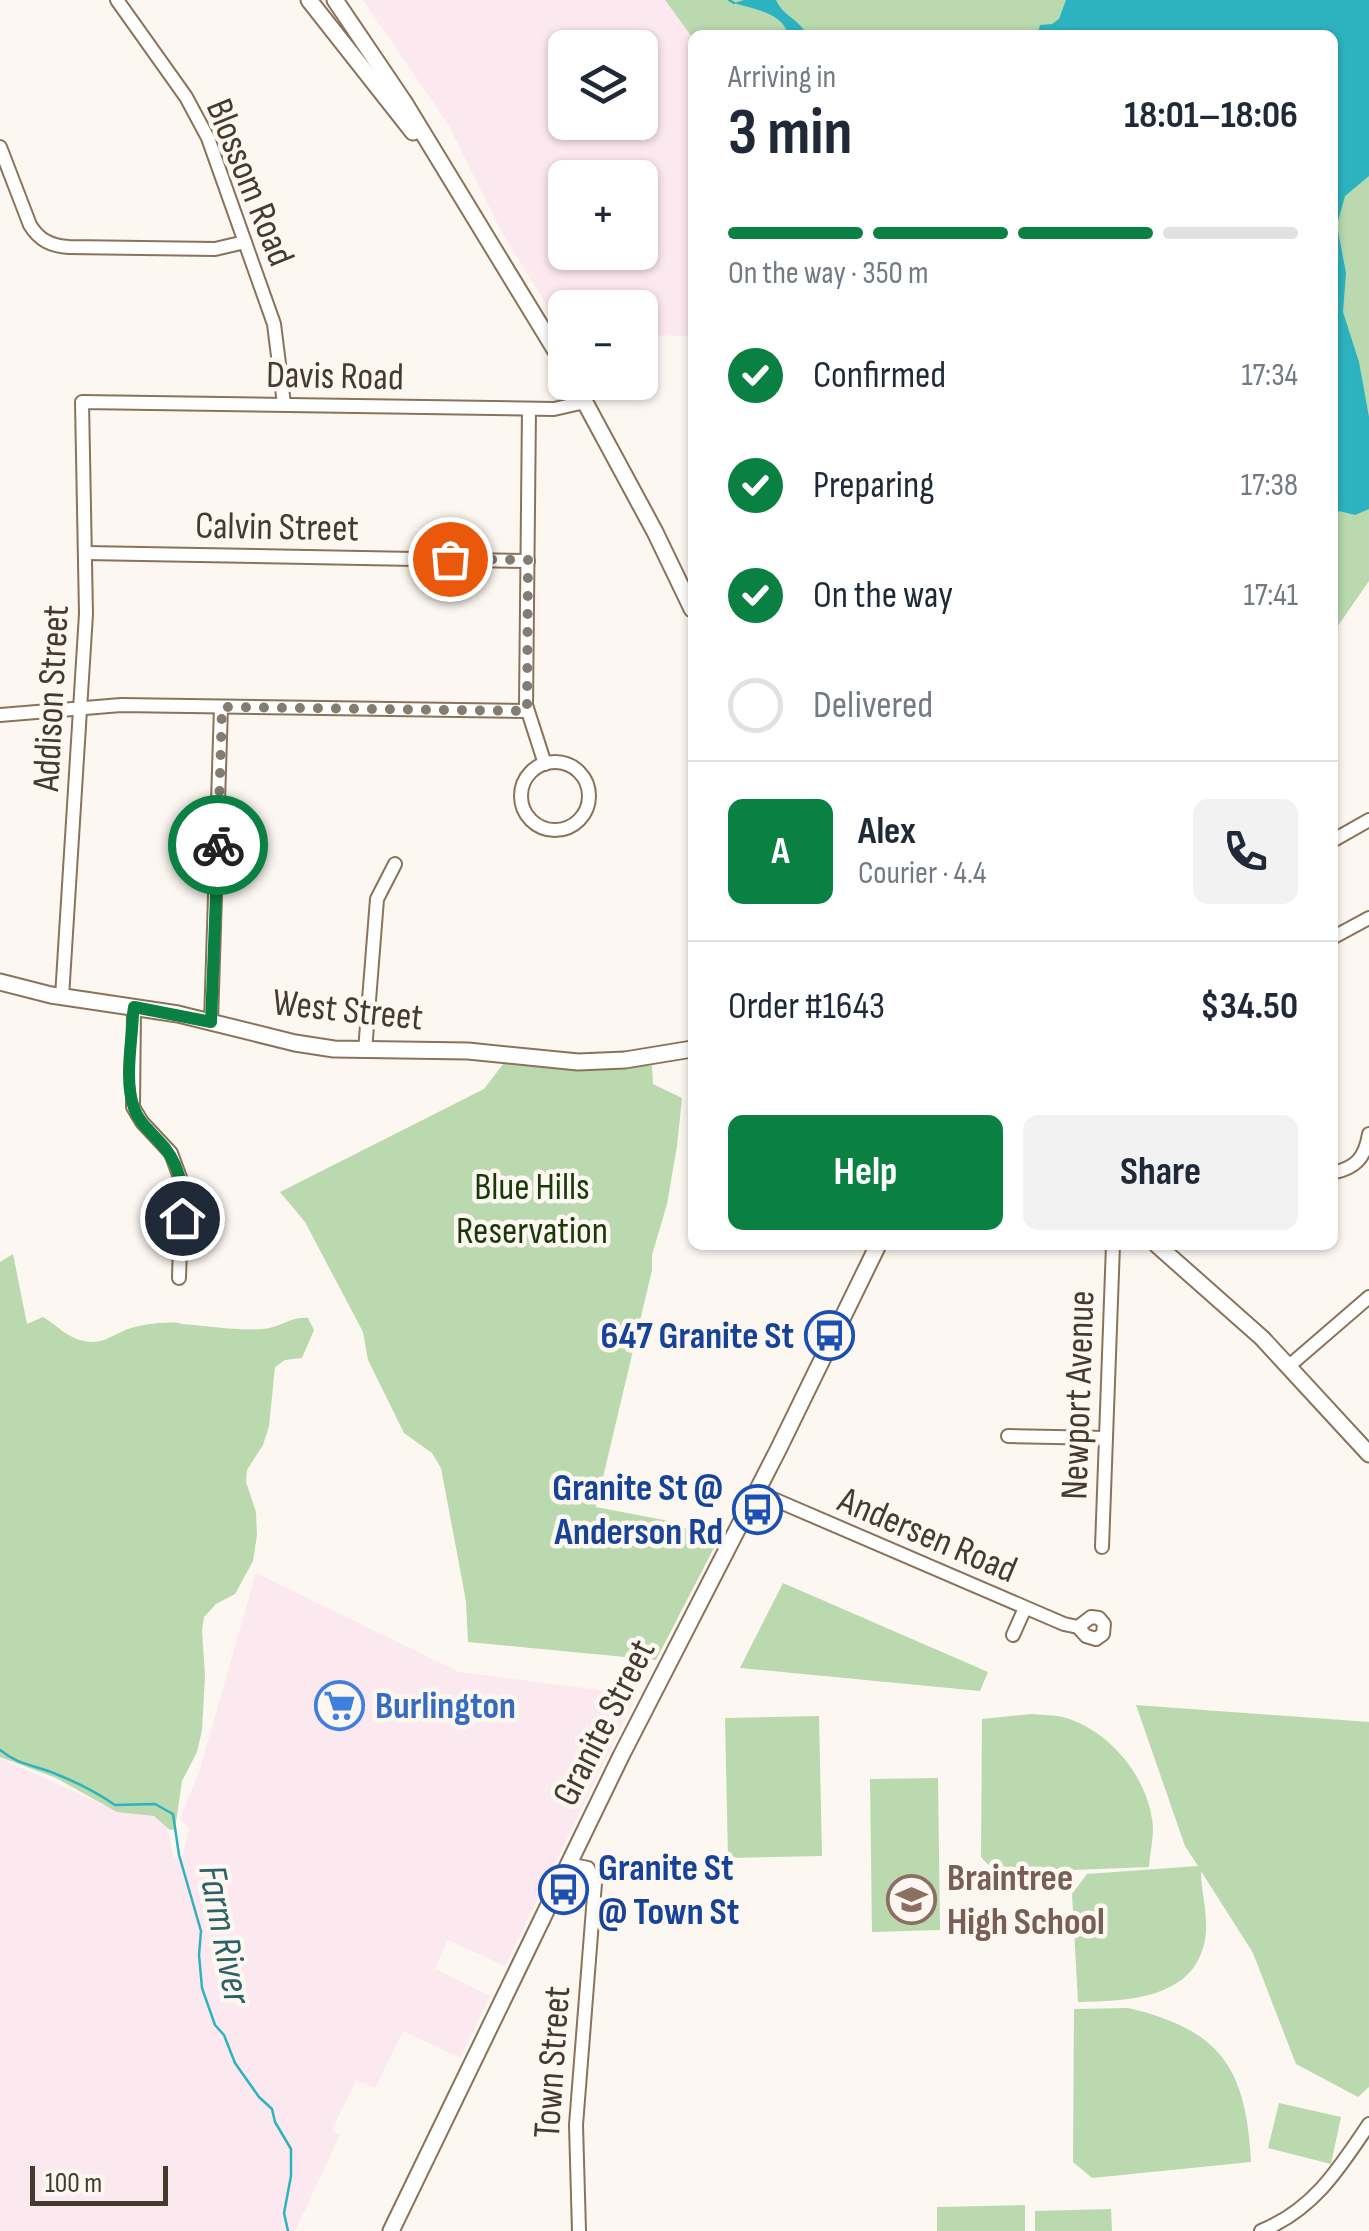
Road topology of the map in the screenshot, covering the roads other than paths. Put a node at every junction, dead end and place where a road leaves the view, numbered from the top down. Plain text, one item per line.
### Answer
1 (117, 0) edge
2 (334, 0) edge
3 (314, 6) edge
4 (0, 147) edge
5 (446, 174) junction
6 (245, 242) junction
7 (548, 337) edge
8 (82, 402) joint
9 (585, 402) joint
10 (284, 404) junction
11 (529, 409) junction
12 (85, 554) junction
13 (528, 560) junction
14 (688, 602) edge
15 (222, 707) junction
16 (81, 708) junction
17 (527, 711) junction
18 (0, 715) edge
19 (545, 764) junction
20 (1369, 820) edge
21 (1338, 838) edge
22 (395, 864) dead end
23 (1369, 918) edge
24 (1338, 935) edge
25 (0, 982) edge
26 (62, 997) junction
27 (134, 1007) junction
28 (211, 1022) junction
29 (688, 1049) edge
30 (366, 1050) junction
31 (1369, 1134) edge
32 (1338, 1172) edge
33 (876, 1250) edge
34 (1113, 1250) edge
35 (1164, 1250) edge
36 (179, 1278) dead end
37 (1369, 1297) edge
38 (1289, 1366) junction
39 (1008, 1436) dead end
40 (1106, 1438) junction
41 (1369, 1454) edge
42 (757, 1492) junction
43 (1102, 1547) dead end
44 (1025, 1608) junction
45 (1078, 1627) dead end
46 (1013, 1636) dead end
47 (568, 1864) junction
48 (1369, 2124) edge
49 (391, 2231) edge
50 (579, 2231) edge
51 (1261, 2231) edge

1 - 6 street, Blossom Road
2 - 3 street
2 - 5 main road
3 - 5 main road
4 - 6 street
5 - 7 main road
6 - 10 street, Blossom Road
8 - 10 street, Davis Road
8 - 12 street, Addison Street
9 - 11 street, Davis Road
9 - 14 main road
10 - 11 street, Davis Road
11 - 13 street
12 - 13 street, Calvin Street
12 - 16 street, Addison Street
13 - 17 street
15 - 16 street
15 - 17 street
15 - 28 street
16 - 18 street
16 - 26 street, Addison Street
17 - 19 street
19 - 19 street
20 - 21 street
22 - 30 street
23 - 24 street
25 - 26 main road, West Street
26 - 27 main road, West Street
27 - 28 main road, West Street
27 - 36 street
28 - 30 main road, West Street
29 - 30 main road, West Street
31 - 32 street
33 - 42 main road, Granite Street
34 - 40 street, Newport Avenue
35 - 38 main road
37 - 38 street
38 - 41 main road
39 - 40 street
40 - 43 street, Newport Avenue
42 - 44 street, Andersen Road
42 - 47 main road, Granite Street
44 - 45 street, Andersen Road
44 - 46 street
47 - 49 main road, Granite Street
47 - 50 street, Town Street
48 - 51 street

